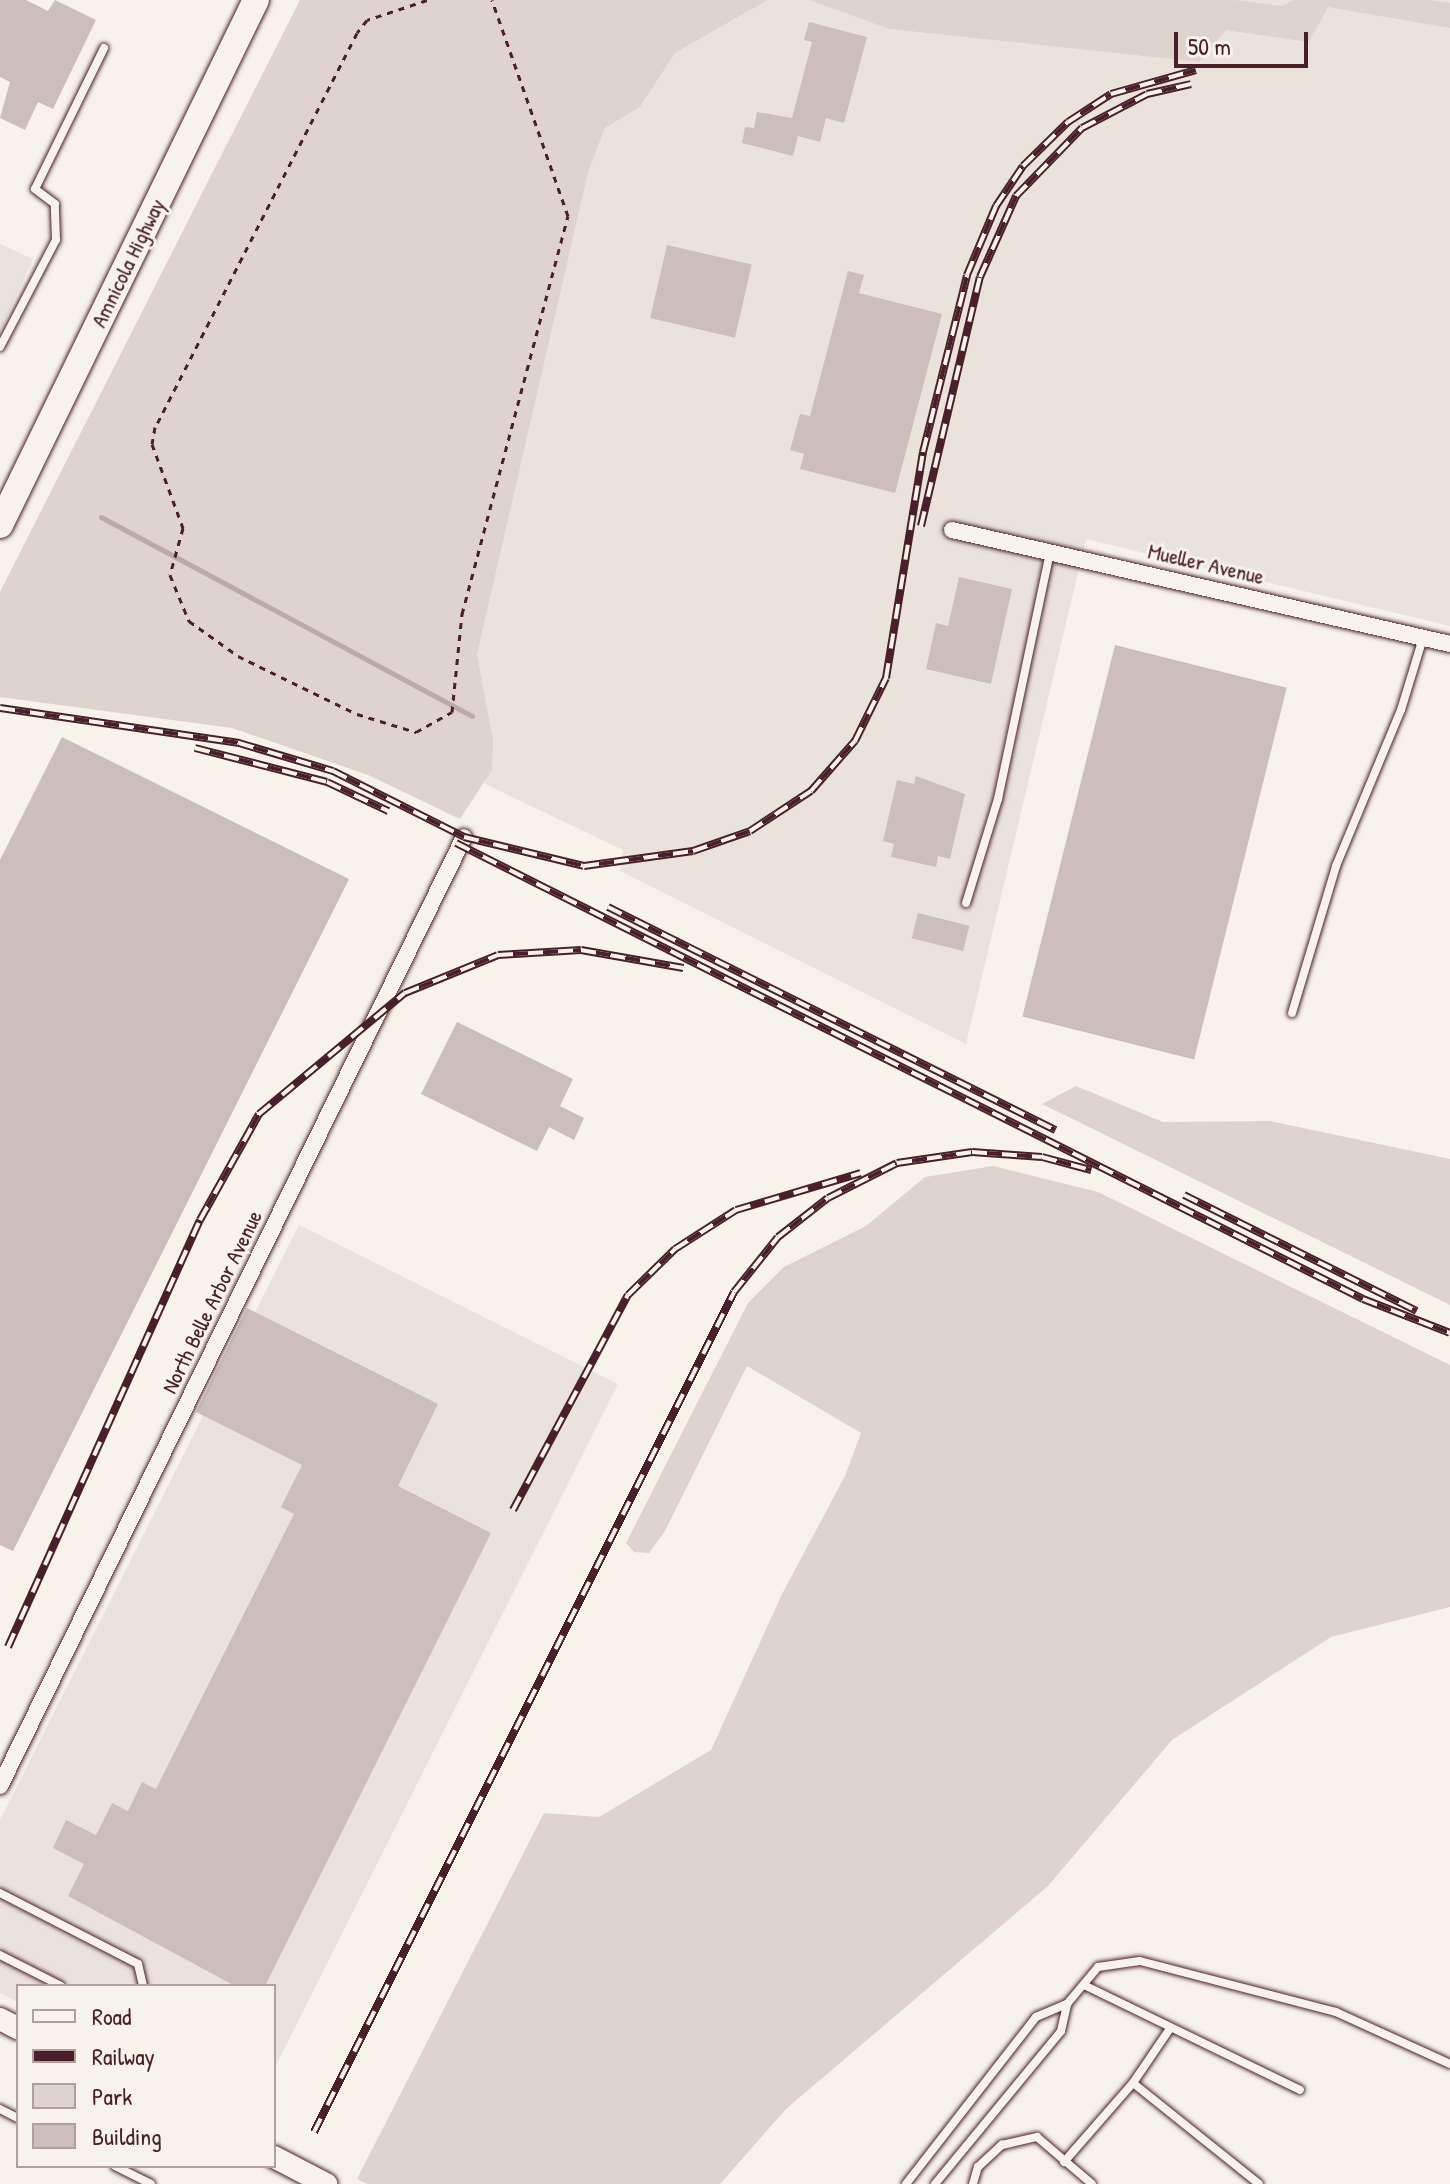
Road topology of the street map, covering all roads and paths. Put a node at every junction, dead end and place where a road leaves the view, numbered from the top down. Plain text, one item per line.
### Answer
1 (256, 0) edge
2 (427, 0) edge
3 (492, 0) edge
4 (104, 48) dead end
5 (0, 347) edge
6 (0, 525) edge
7 (952, 530) dead end
8 (1050, 552) junction
9 (1423, 637) junction
10 (1450, 644) edge
11 (464, 837) dead end
12 (966, 903) dead end
13 (1292, 1013) dead end
14 (0, 1786) edge
15 (0, 1893) edge
16 (0, 1955) edge
17 (57, 1984) edge
18 (143, 1984) edge
19 (1084, 1985) junction
20 (1067, 2004) junction
21 (1169, 2030) junction
22 (1450, 2064) edge
23 (1133, 2083) junction
24 (1300, 2090) dead end
25 (276, 2158) edge
26 (1064, 2162) junction
27 (119, 2168) edge
28 (1081, 2181) edge
29 (151, 2184) edge
30 (326, 2184) edge
31 (906, 2184) edge
32 (935, 2184) edge
33 (973, 2184) edge
34 (1092, 2184) edge
35 (1259, 2184) edge

1 - 6 main road, Amnicola Highway
2 - 3 path
4 - 5 lane
7 - 8 street, Mueller Avenue
8 - 9 street, Mueller Avenue
8 - 12 lane
9 - 10 street, Mueller Avenue
9 - 13 lane
11 - 14 street, North Belle Arbor Avenue
15 - 18 lane
16 - 17 lane
19 - 20 lane
19 - 21 lane
19 - 22 lane
20 - 31 lane
20 - 32 lane
21 - 23 lane
21 - 24 lane
23 - 26 lane
23 - 35 lane
25 - 30 street
26 - 28 lane
26 - 33 lane
27 - 29 lane
28 - 34 lane

